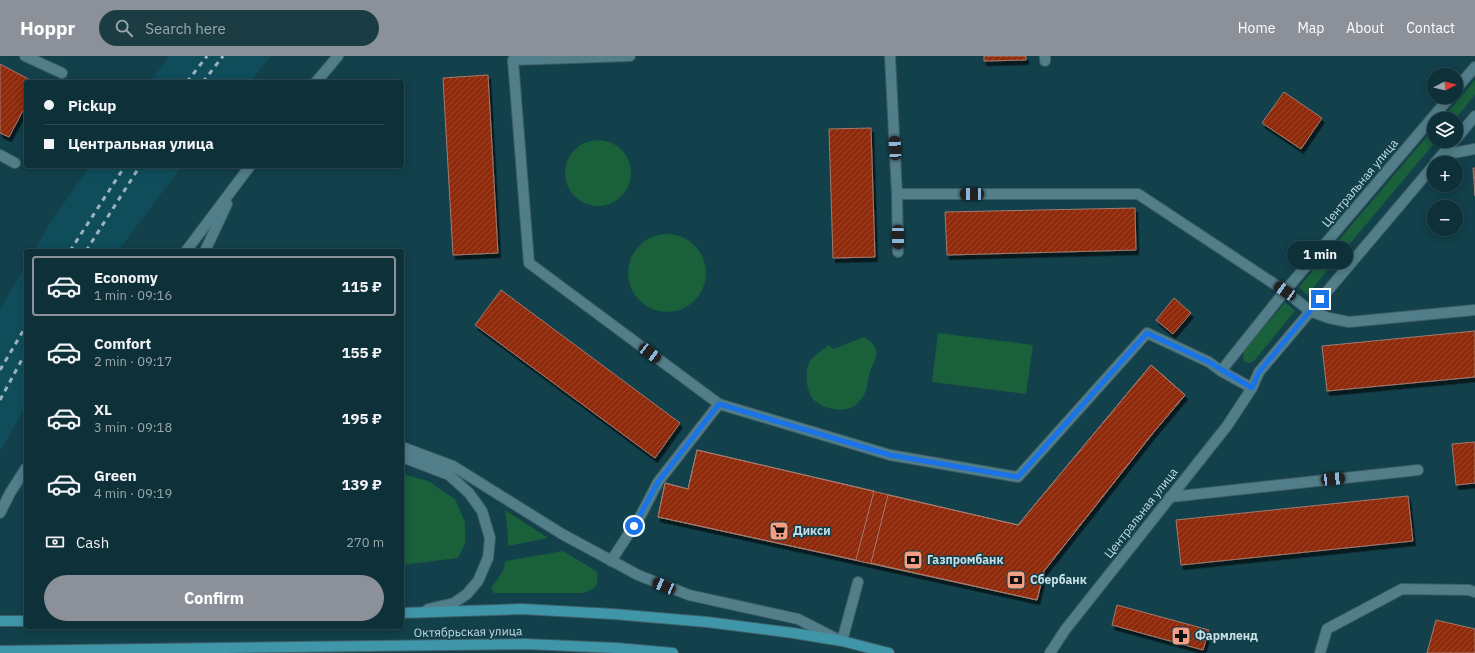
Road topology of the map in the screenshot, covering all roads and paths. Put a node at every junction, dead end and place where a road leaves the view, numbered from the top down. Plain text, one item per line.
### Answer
1 (25, 56) edge
2 (338, 56) edge
3 (630, 56) edge
4 (890, 56) edge
5 (1475, 67) edge
6 (62, 73) dead end
7 (318, 80) edge
8 (1463, 81) edge
9 (1444, 104) edge
10 (1475, 116) edge
11 (1463, 131) edge
12 (1448, 148) edge
13 (1475, 149) edge
14 (0, 155) edge
15 (1442, 155) joint
16 (15, 163) dead end
17 (248, 168) edge
18 (1427, 173) edge
19 (237, 183) junction
20 (897, 194) junction
21 (188, 249) edge
22 (206, 249) edge
23 (898, 252) dead end
24 (1285, 291) junction
25 (1475, 310) edge
26 (1310, 311) junction
27 (1221, 370) junction
28 (1252, 388) junction
29 (719, 404) junction
30 (404, 448) edge
31 (404, 458) edge
32 (1418, 470) dead end
33 (24, 471) edge
34 (24, 478) edge
35 (10, 493) junction
36 (1170, 497) junction
37 (0, 513) edge
38 (611, 561) junction
39 (858, 582) dead end
40 (1475, 592) edge
41 (404, 613) edge
42 (404, 613) edge
43 (0, 621) edge
44 (24, 621) edge
45 (842, 641) junction
46 (1052, 649) edge
47 (0, 651) edge
48 (673, 653) edge
49 (889, 653) edge
50 (1320, 653) edge

1 - 6 street
2 - 7 street
3 - 29 street
4 - 20 street
5 - 8 street
9 - 24 street, Центральная улица
10 - 11 street
12 - 15 street, Центральная улица
13 - 15 street
14 - 16 street
17 - 19 street
18 - 26 street, Центральная улица
19 - 21 street
19 - 22 street
20 - 23 street
20 - 24 street
24 - 26 street
24 - 27 street, Центральная улица
25 - 26 street
26 - 28 street, Центральная улица
27 - 28 street
27 - 29 street
28 - 36 street, Центральная улица
29 - 38 street
30 - 38 street
31 - 41 street
32 - 36 street
33 - 35 street
34 - 35 street
35 - 37 street
36 - 46 street, Центральная улица
38 - 45 street
39 - 45 street
40 - 50 street
42 - 45 main road, Октябрьская улица
43 - 44 main road
45 - 49 main road, Октябрьская улица
47 - 48 main road, Октябрьская улица

